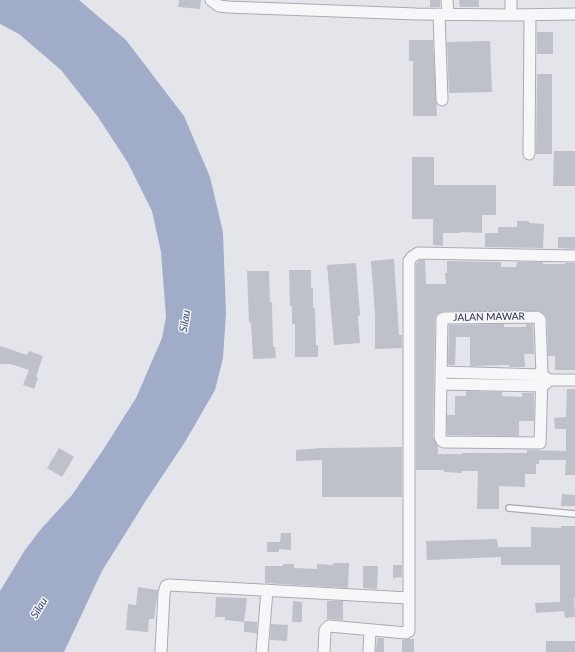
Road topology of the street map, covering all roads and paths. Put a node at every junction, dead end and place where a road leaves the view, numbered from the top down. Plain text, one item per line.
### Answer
1 (211, 0) edge
2 (447, 0) edge
3 (511, 0) edge
4 (444, 14) junction
5 (575, 14) edge
6 (511, 15) junction
7 (530, 15) junction
8 (442, 100) dead end
9 (529, 154) dead end
10 (575, 256) edge
11 (441, 372) junction
12 (544, 380) junction
13 (575, 380) edge
14 (441, 384) junction
15 (509, 508) dead end
16 (575, 514) edge
17 (268, 590) junction
18 (409, 598) junction
19 (370, 630) junction
20 (161, 652) edge
21 (262, 652) edge
22 (324, 652) edge
23 (369, 652) edge

1 - 4 street
2 - 4 street
3 - 6 street
4 - 6 street
4 - 8 street
5 - 7 street
6 - 7 street
7 - 9 street
10 - 18 street
11 - 12 street
11 - 12 street, JALAN MAWAR
11 - 14 street
12 - 13 street
12 - 14 street
12 - 14 street
15 - 16 lane
17 - 18 street
17 - 20 street
17 - 21 street
18 - 19 street
19 - 22 street
19 - 23 street

